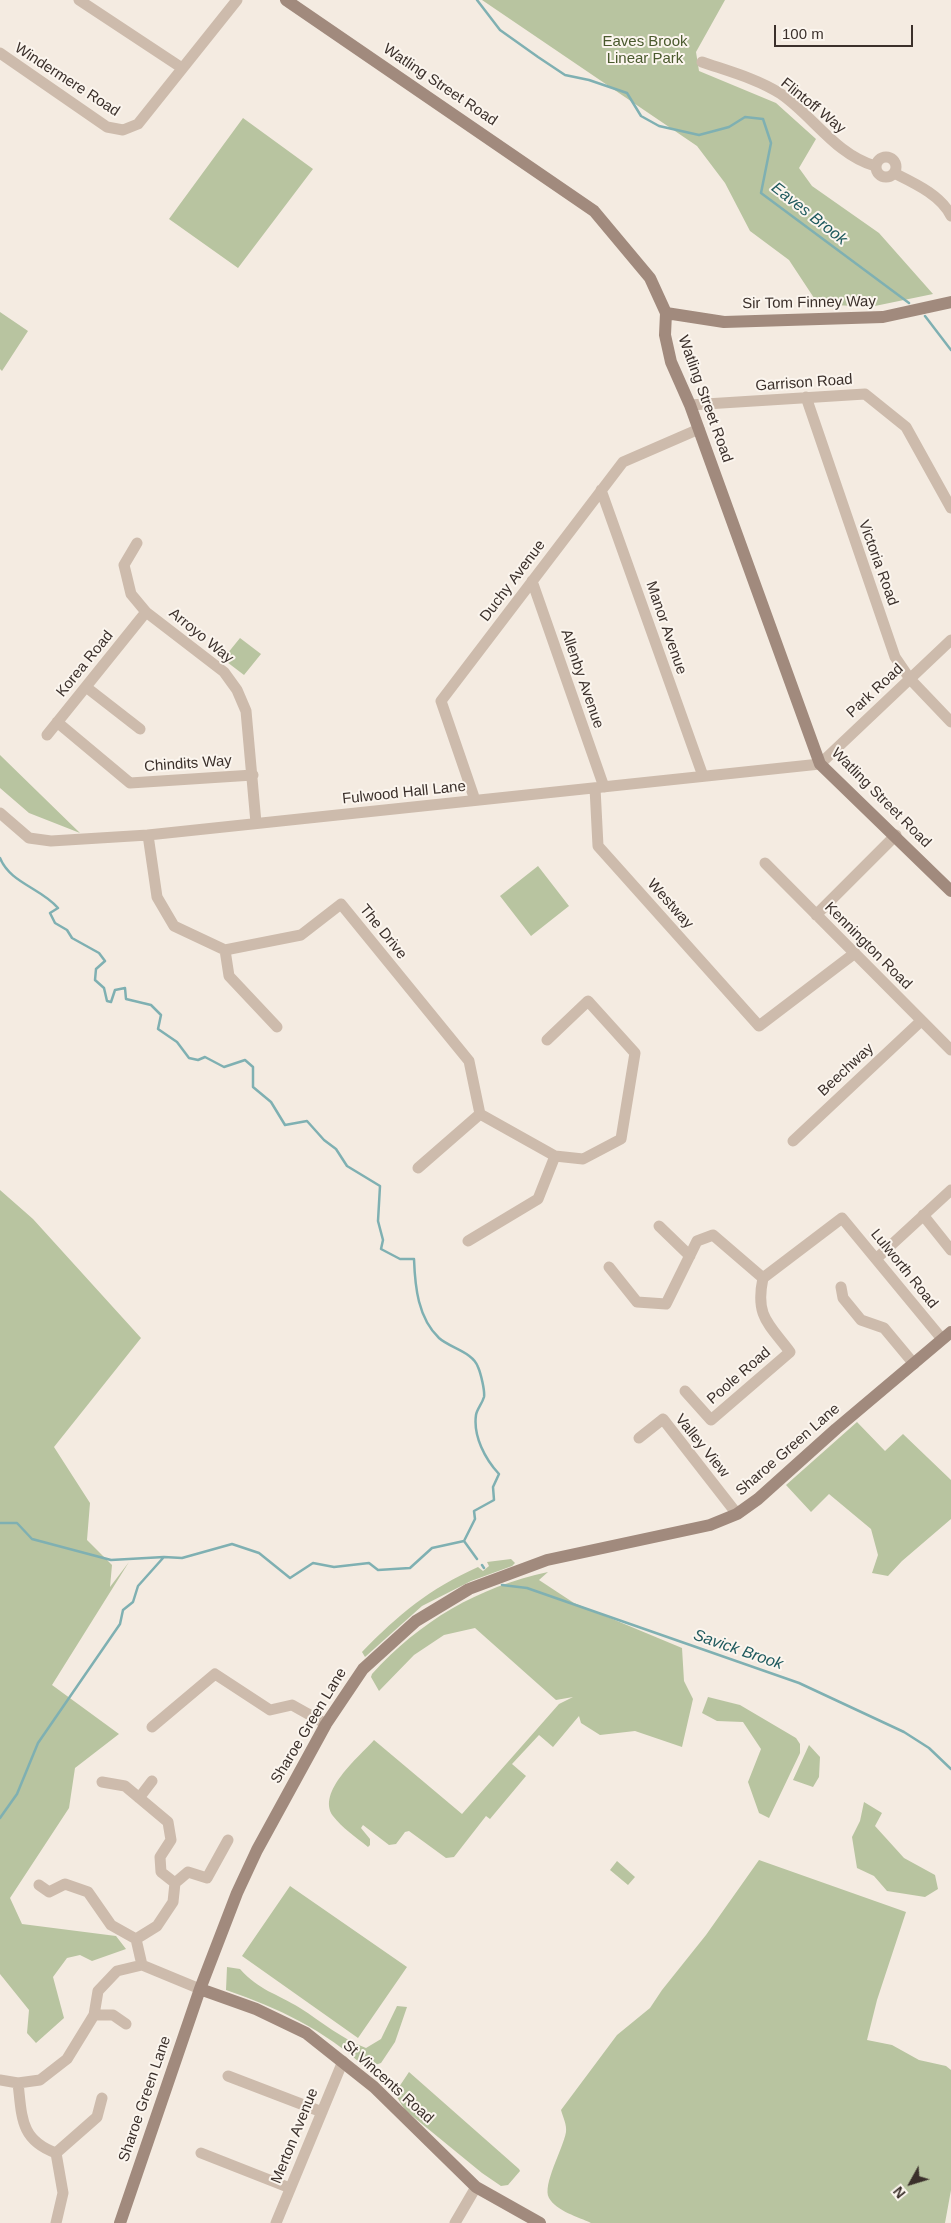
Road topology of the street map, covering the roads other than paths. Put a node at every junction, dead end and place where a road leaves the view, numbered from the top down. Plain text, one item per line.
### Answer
1 (79, 0) edge
2 (237, 0) edge
3 (286, 0) edge
4 (0, 53) edge
5 (702, 62) dead end
6 (182, 68) junction
7 (951, 216) edge
8 (951, 302) edge
9 (666, 314) junction
10 (806, 397) junction
11 (690, 405) junction
12 (698, 429) junction
13 (601, 490) junction
14 (951, 508) edge
15 (137, 543) dead end
16 (532, 581) junction
17 (146, 612) junction
18 (951, 640) edge
19 (910, 679) junction
20 (86, 687) junction
21 (58, 722) junction
22 (951, 722) edge
23 (140, 729) dead end
24 (47, 735) dead end
25 (820, 764) junction
26 (253, 775) junction
27 (703, 776) junction
28 (600, 787) junction
29 (475, 800) junction
30 (0, 813) edge
31 (256, 823) junction
32 (896, 835) junction
33 (148, 836) junction
34 (765, 863) dead end
35 (951, 891) edge
36 (816, 914) junction
37 (225, 950) junction
38 (855, 954) junction
39 (921, 1021) junction
40 (277, 1027) dead end
41 (547, 1040) dead end
42 (951, 1050) edge
43 (480, 1114) junction
44 (793, 1141) dead end
45 (555, 1156) junction
46 (418, 1168) dead end
47 (951, 1190) edge
48 (923, 1215) junction
49 (659, 1226) dead end
50 (468, 1242) dead end
51 (951, 1250) edge
52 (690, 1256) junction
53 (876, 1259) junction
54 (609, 1267) dead end
55 (763, 1278) junction
56 (841, 1287) dead end
57 (946, 1336) edge
58 (914, 1364) junction
59 (686, 1391) dead end
60 (639, 1438) dead end
61 (737, 1514) junction
62 (326, 1724) junction
63 (152, 1727) dead end
64 (152, 1781) dead end
65 (102, 1782) dead end
66 (139, 1798) junction
67 (228, 1840) dead end
68 (175, 1883) junction
69 (39, 1885) dead end
70 (136, 1939) junction
71 (142, 1965) junction
72 (200, 1989) junction
73 (94, 2015) junction
74 (126, 2024) dead end
75 (343, 2061) junction
76 (228, 2076) dead end
77 (0, 2080) edge
78 (18, 2083) junction
79 (102, 2098) dead end
80 (322, 2112) junction
81 (56, 2153) junction
82 (201, 2153) dead end
83 (476, 2187) junction
84 (290, 2188) junction
85 (56, 2223) edge
86 (120, 2223) edge
87 (276, 2223) edge
88 (455, 2223) edge
89 (540, 2223) edge

1 - 6 street
2 - 6 street, Windermere Road
3 - 9 street, Watling Street Road
4 - 6 street, Windermere Road
5 - 7 street, Flintoff Way
8 - 9 street, Sir Tom Finney Way
9 - 11 street, Watling Street Road
10 - 11 street, Garrison Road
10 - 14 street, Garrison Road
10 - 19 street, Victoria Road
11 - 12 street, Watling Street Road
12 - 13 street, Duchy Avenue
12 - 25 street, Watling Street Road
13 - 16 street, Duchy Avenue
13 - 27 street, Manor Avenue
15 - 17 street, Arroyo Way
16 - 28 street, Allenby Avenue
16 - 29 street, Duchy Avenue
17 - 20 street, Korea Road
17 - 26 street, Arroyo Way
18 - 19 street, Park Road
19 - 22 street, Victoria Road
19 - 25 street, Park Road
20 - 21 street, Korea Road
20 - 23 street
21 - 24 street, Korea Road
21 - 26 street, Chindits Way
25 - 27 street, Fulwood Hall Lane
25 - 32 street, Watling Street Road
26 - 31 street, Arroyo Way
27 - 28 street, Fulwood Hall Lane
28 - 29 street, Fulwood Hall Lane
28 - 38 street, Westway
29 - 31 street, Fulwood Hall Lane
30 - 33 street, Fulwood Hall Lane
31 - 33 street, Fulwood Hall Lane
32 - 35 street, Watling Street Road
32 - 36 street
33 - 37 street
34 - 36 street, Kennington Road
36 - 38 street, Kennington Road
37 - 40 street
37 - 43 street, The Drive
38 - 39 street, Kennington Road
39 - 42 street, Kennington Road
39 - 44 street, Beechway
41 - 45 street
43 - 45 street
43 - 46 street
45 - 50 street
47 - 48 street
48 - 51 street
48 - 53 street
49 - 52 street
52 - 54 street
52 - 55 street
53 - 55 street, Lulworth Road
53 - 57 street, Lulworth Road
55 - 59 street, Poole Road
56 - 58 street
57 - 58 street, Sharoe Green Lane
58 - 61 street, Sharoe Green Lane
60 - 61 street, Valley View
61 - 62 street, Sharoe Green Lane
62 - 63 street
62 - 72 street, Sharoe Green Lane
64 - 66 street
65 - 66 street
66 - 68 street
67 - 68 street
68 - 70 street
69 - 70 street
70 - 71 street
71 - 72 street
71 - 73 street
72 - 75 street, St Vincents Road
72 - 86 street, Sharoe Green Lane
73 - 74 street
73 - 78 street
75 - 80 street, Merton Avenue
75 - 83 street, St Vincents Road
76 - 80 street
77 - 78 street
78 - 81 street
79 - 81 street
80 - 84 street, Merton Avenue
81 - 85 street
82 - 84 street
83 - 88 street
83 - 89 street, St Vincents Road
84 - 87 street, Merton Avenue

